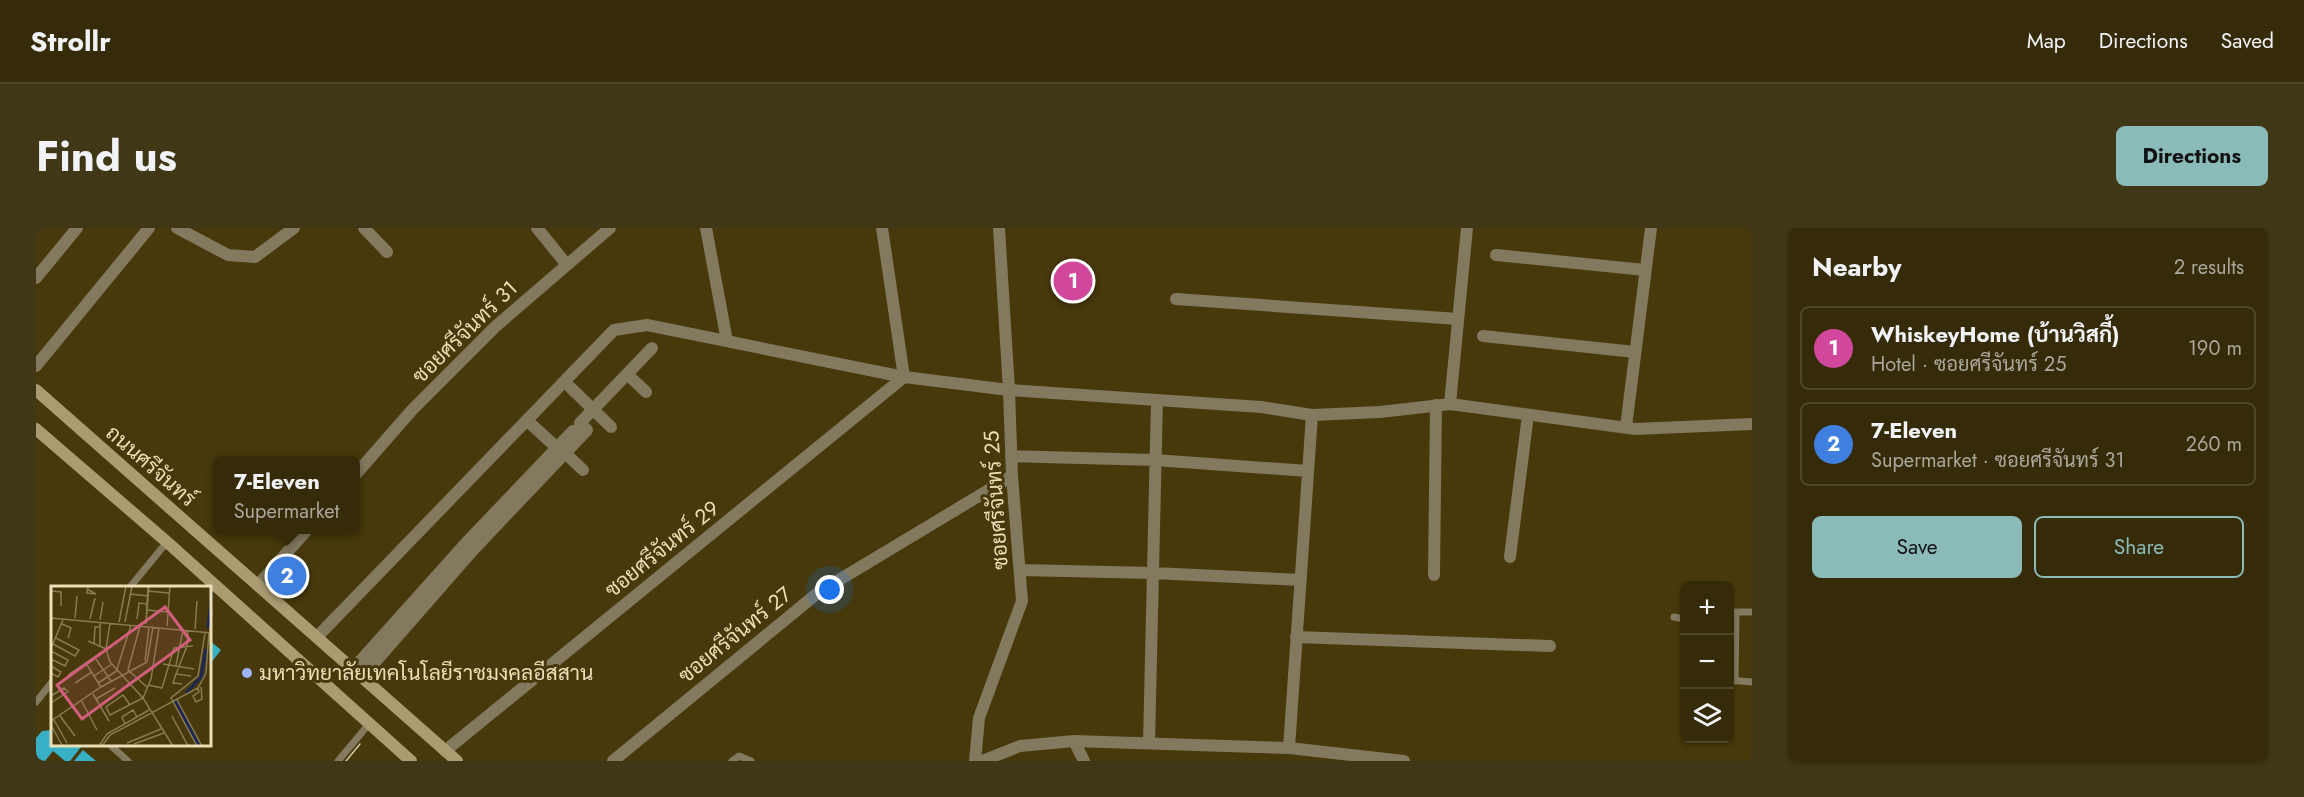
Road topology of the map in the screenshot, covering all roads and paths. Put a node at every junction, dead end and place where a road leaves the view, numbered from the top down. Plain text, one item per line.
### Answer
1 (77, 228) edge
2 (149, 228) edge
3 (177, 228) edge
4 (294, 228) edge
5 (364, 228) edge
6 (537, 228) edge
7 (610, 228) edge
8 (706, 228) edge
9 (882, 228) edge
10 (999, 228) edge
11 (1467, 228) edge
12 (1651, 228) edge
13 (387, 252) dead end
14 (1496, 255) dead end
15 (567, 265) junction
16 (1645, 270) junction
17 (36, 278) edge
18 (1176, 299) dead end
19 (1458, 320) junction
20 (1483, 336) dead end
21 (727, 341) junction
22 (652, 348) dead end
23 (1635, 352) junction
24 (36, 366) edge
25 (627, 374) junction
26 (904, 377) junction
27 (570, 387) dead end
28 (36, 390) edge
29 (1009, 390) junction
30 (646, 392) dead end
31 (1157, 400) junction
32 (1450, 404) junction
33 (1436, 405) junction
34 (593, 410) junction
35 (1312, 415) junction
36 (1528, 415) junction
37 (1752, 424) edge
38 (532, 425) dead end
39 (1626, 427) junction
40 (611, 428) dead end
41 (36, 429) edge
42 (573, 431) dead end
43 (561, 450) junction
44 (1011, 456) junction
45 (1155, 460) junction
46 (360, 469) edge
47 (583, 470) dead end
48 (1308, 471) junction
49 (1012, 476) junction
50 (303, 534) edge
51 (167, 542) junction
52 (1510, 557) dead end
53 (1020, 570) junction
54 (1153, 573) junction
55 (1434, 575) dead end
56 (1300, 580) junction
57 (258, 585) junction
58 (131, 586) edge
59 (1734, 612) edge
60 (1752, 612) edge
61 (1674, 617) dead end
62 (1680, 618) edge
63 (317, 637) junction
64 (1296, 637) junction
65 (1550, 646) dead end
66 (358, 673) junction
67 (1734, 681) edge
68 (1752, 682) edge
69 (51, 683) edge
70 (46, 690) junction
71 (51, 695) edge
72 (36, 702) edge
73 (369, 724) junction
74 (1074, 741) junction
75 (1149, 743) junction
76 (111, 746) edge
77 (1288, 748) junction
78 (445, 751) junction
79 (1370, 759) edge
80 (128, 761) edge
81 (338, 761) edge
82 (411, 761) edge
83 (457, 761) edge
84 (613, 761) edge
85 (732, 761) edge
86 (751, 761) edge
87 (975, 761) edge
88 (982, 761) edge
89 (1084, 761) edge
90 (1404, 761) edge

1 - 17 street
2 - 24 street
3 - 4 street
5 - 13 street
6 - 15 street
7 - 15 street, ซอยศรีจันทร์ 31
8 - 21 street
9 - 26 street
10 - 29 street, ซอยศรีจันทร์ 25
11 - 19 street
12 - 16 street
14 - 16 street
15 - 46 street, ซอยศรีจันทร์ 31
16 - 23 street
18 - 19 street
19 - 32 street
20 - 23 street
21 - 26 street
21 - 63 street
22 - 25 street
23 - 39 street
25 - 30 street
25 - 34 street
26 - 29 street
26 - 78 street, ซอยศรีจันทร์ 29
27 - 34 street
28 - 57 main road, ถนนศรีจันทร์
29 - 31 street
29 - 44 street, ซอยศรีจันทร์ 25
31 - 35 street
31 - 45 street
32 - 33 street
32 - 36 street
33 - 35 street
33 - 55 street
34 - 40 street
34 - 43 street
35 - 48 street
36 - 39 street
36 - 52 street
37 - 39 street
38 - 43 street
41 - 51 main road
42 - 43 street
43 - 47 street
43 - 66 street
44 - 45 street
44 - 49 street, ซอยศรีจันทร์ 25
45 - 48 street
45 - 54 street
48 - 56 street
49 - 53 street, ซอยศรีจันทร์ 25
49 - 84 street, ซอยศรีจันทร์ 27
50 - 57 street
51 - 58 lane
51 - 73 main road
53 - 54 street
53 - 87 street, ซอยศรีจันทร์ 25
54 - 56 street
54 - 75 street
56 - 64 street
57 - 63 main road, ถนนศรีจันทร์
59 - 60 lane
61 - 62 lane
63 - 66 main road, ถนนศรีจันทร์
64 - 65 street
64 - 77 street
66 - 78 main road, ถนนศรีจันทร์
67 - 68 lane
69 - 70 lane
70 - 71 lane
70 - 72 lane
73 - 81 lane
73 - 82 main road
74 - 75 street
74 - 88 street
74 - 89 street
75 - 77 street
76 - 80 lane
77 - 79 street
78 - 83 main road, ถนนศรีจันทร์
79 - 90 street
85 - 86 lane

